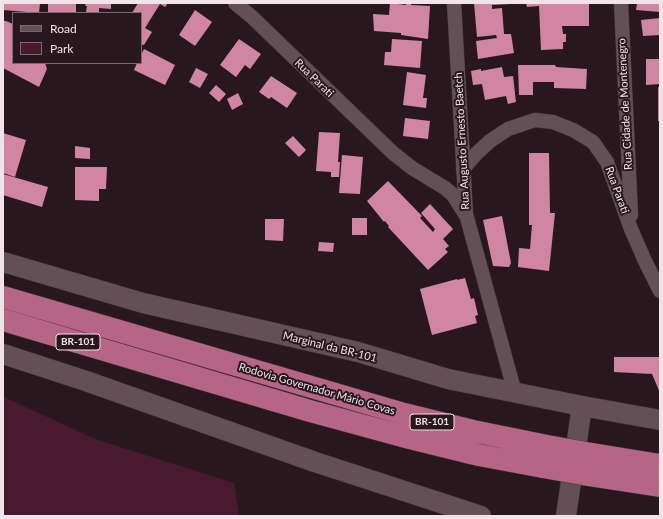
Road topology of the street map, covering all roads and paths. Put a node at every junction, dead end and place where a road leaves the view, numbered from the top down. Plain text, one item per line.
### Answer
1 (234, 3) edge
2 (454, 3) edge
3 (620, 3) edge
4 (463, 169) junction
5 (466, 214) junction
6 (632, 229) junction
7 (3, 262) edge
8 (660, 291) edge
9 (3, 297) edge
10 (3, 320) edge
11 (3, 354) edge
12 (515, 393) junction
13 (582, 406) junction
14 (660, 420) edge
15 (545, 456) junction
16 (590, 464) junction
17 (660, 465) edge
18 (660, 486) edge
19 (482, 516) edge
20 (566, 516) edge

1 - 5 street, Rua Parati
2 - 4 street, Rua Augusto Ernesto Baetch
3 - 6 street, Rua Cidade de Montenegro
4 - 5 street, Rua Augusto Ernesto Baetch
4 - 6 street, Rua Parati
5 - 12 street, Rua Augusto Ernesto Baetch
6 - 8 street, Rua Parati
7 - 12 main road, Marginal da BR-101
9 - 15 highway, Rodovia Governador Mário Covas / BR-101
10 - 15 highway, Rodovia Governador Mário Covas / BR-101
11 - 19 main road
12 - 13 main road, Marginal da BR-101
13 - 14 main road, Marginal da BR-101
13 - 20 main road
15 - 16 highway, Rodovia Governador Mário Covas / BR-101, bridge
16 - 17 highway, Rodovia Governador Mário Covas / BR-101
16 - 18 highway, Rodovia Governador Mário Covas / BR-101

